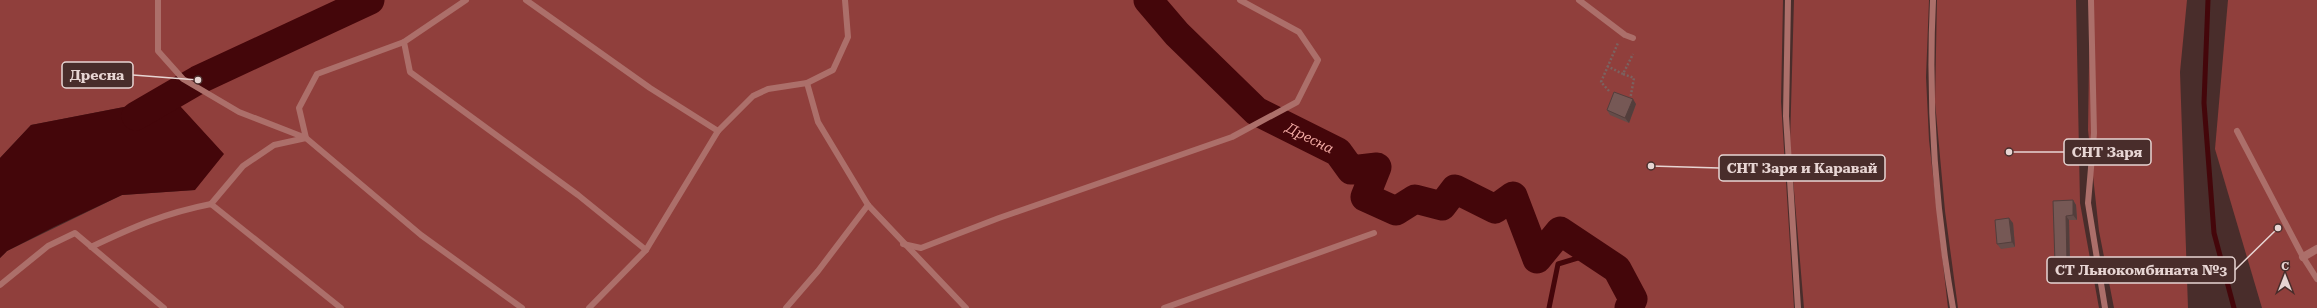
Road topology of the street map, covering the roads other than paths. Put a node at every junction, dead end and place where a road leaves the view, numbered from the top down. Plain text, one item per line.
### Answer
1 (158, 0) edge
2 (466, 0) edge
3 (526, 0) edge
4 (845, 0) edge
5 (1240, 0) edge
6 (1579, 0) edge
7 (1788, 0) edge
8 (1933, 0) edge
9 (2091, 0) edge
10 (1633, 38) dead end
11 (404, 42) junction
12 (807, 84) junction
13 (718, 131) junction
14 (2237, 131) dead end
15 (306, 138) junction
16 (211, 204) junction
17 (868, 205) junction
18 (1374, 233) dead end
19 (903, 244) junction
20 (92, 247) junction
21 (646, 250) junction
22 (2317, 250) edge
23 (2303, 257) junction
24 (2317, 279) edge
25 (0, 285) edge
26 (164, 308) edge
27 (341, 308) edge
28 (522, 308) edge
29 (589, 308) edge
30 (786, 308) edge
31 (966, 308) edge
32 (1164, 308) edge
33 (1798, 308) edge
34 (1953, 308) edge
35 (2105, 308) edge

1 - 15 lane
2 - 11 lane
3 - 13 lane
4 - 12 lane
5 - 19 lane
6 - 10 lane
7 - 33 lane
8 - 34 lane
9 - 35 lane
11 - 15 lane
11 - 21 lane
12 - 13 lane
12 - 17 lane
13 - 21 lane
14 - 23 lane
15 - 16 lane
15 - 28 lane
16 - 20 lane
16 - 27 lane
17 - 19 lane
17 - 30 lane
18 - 32 lane
19 - 31 lane
20 - 25 lane
20 - 26 lane
21 - 29 lane
22 - 23 street
23 - 24 lane

